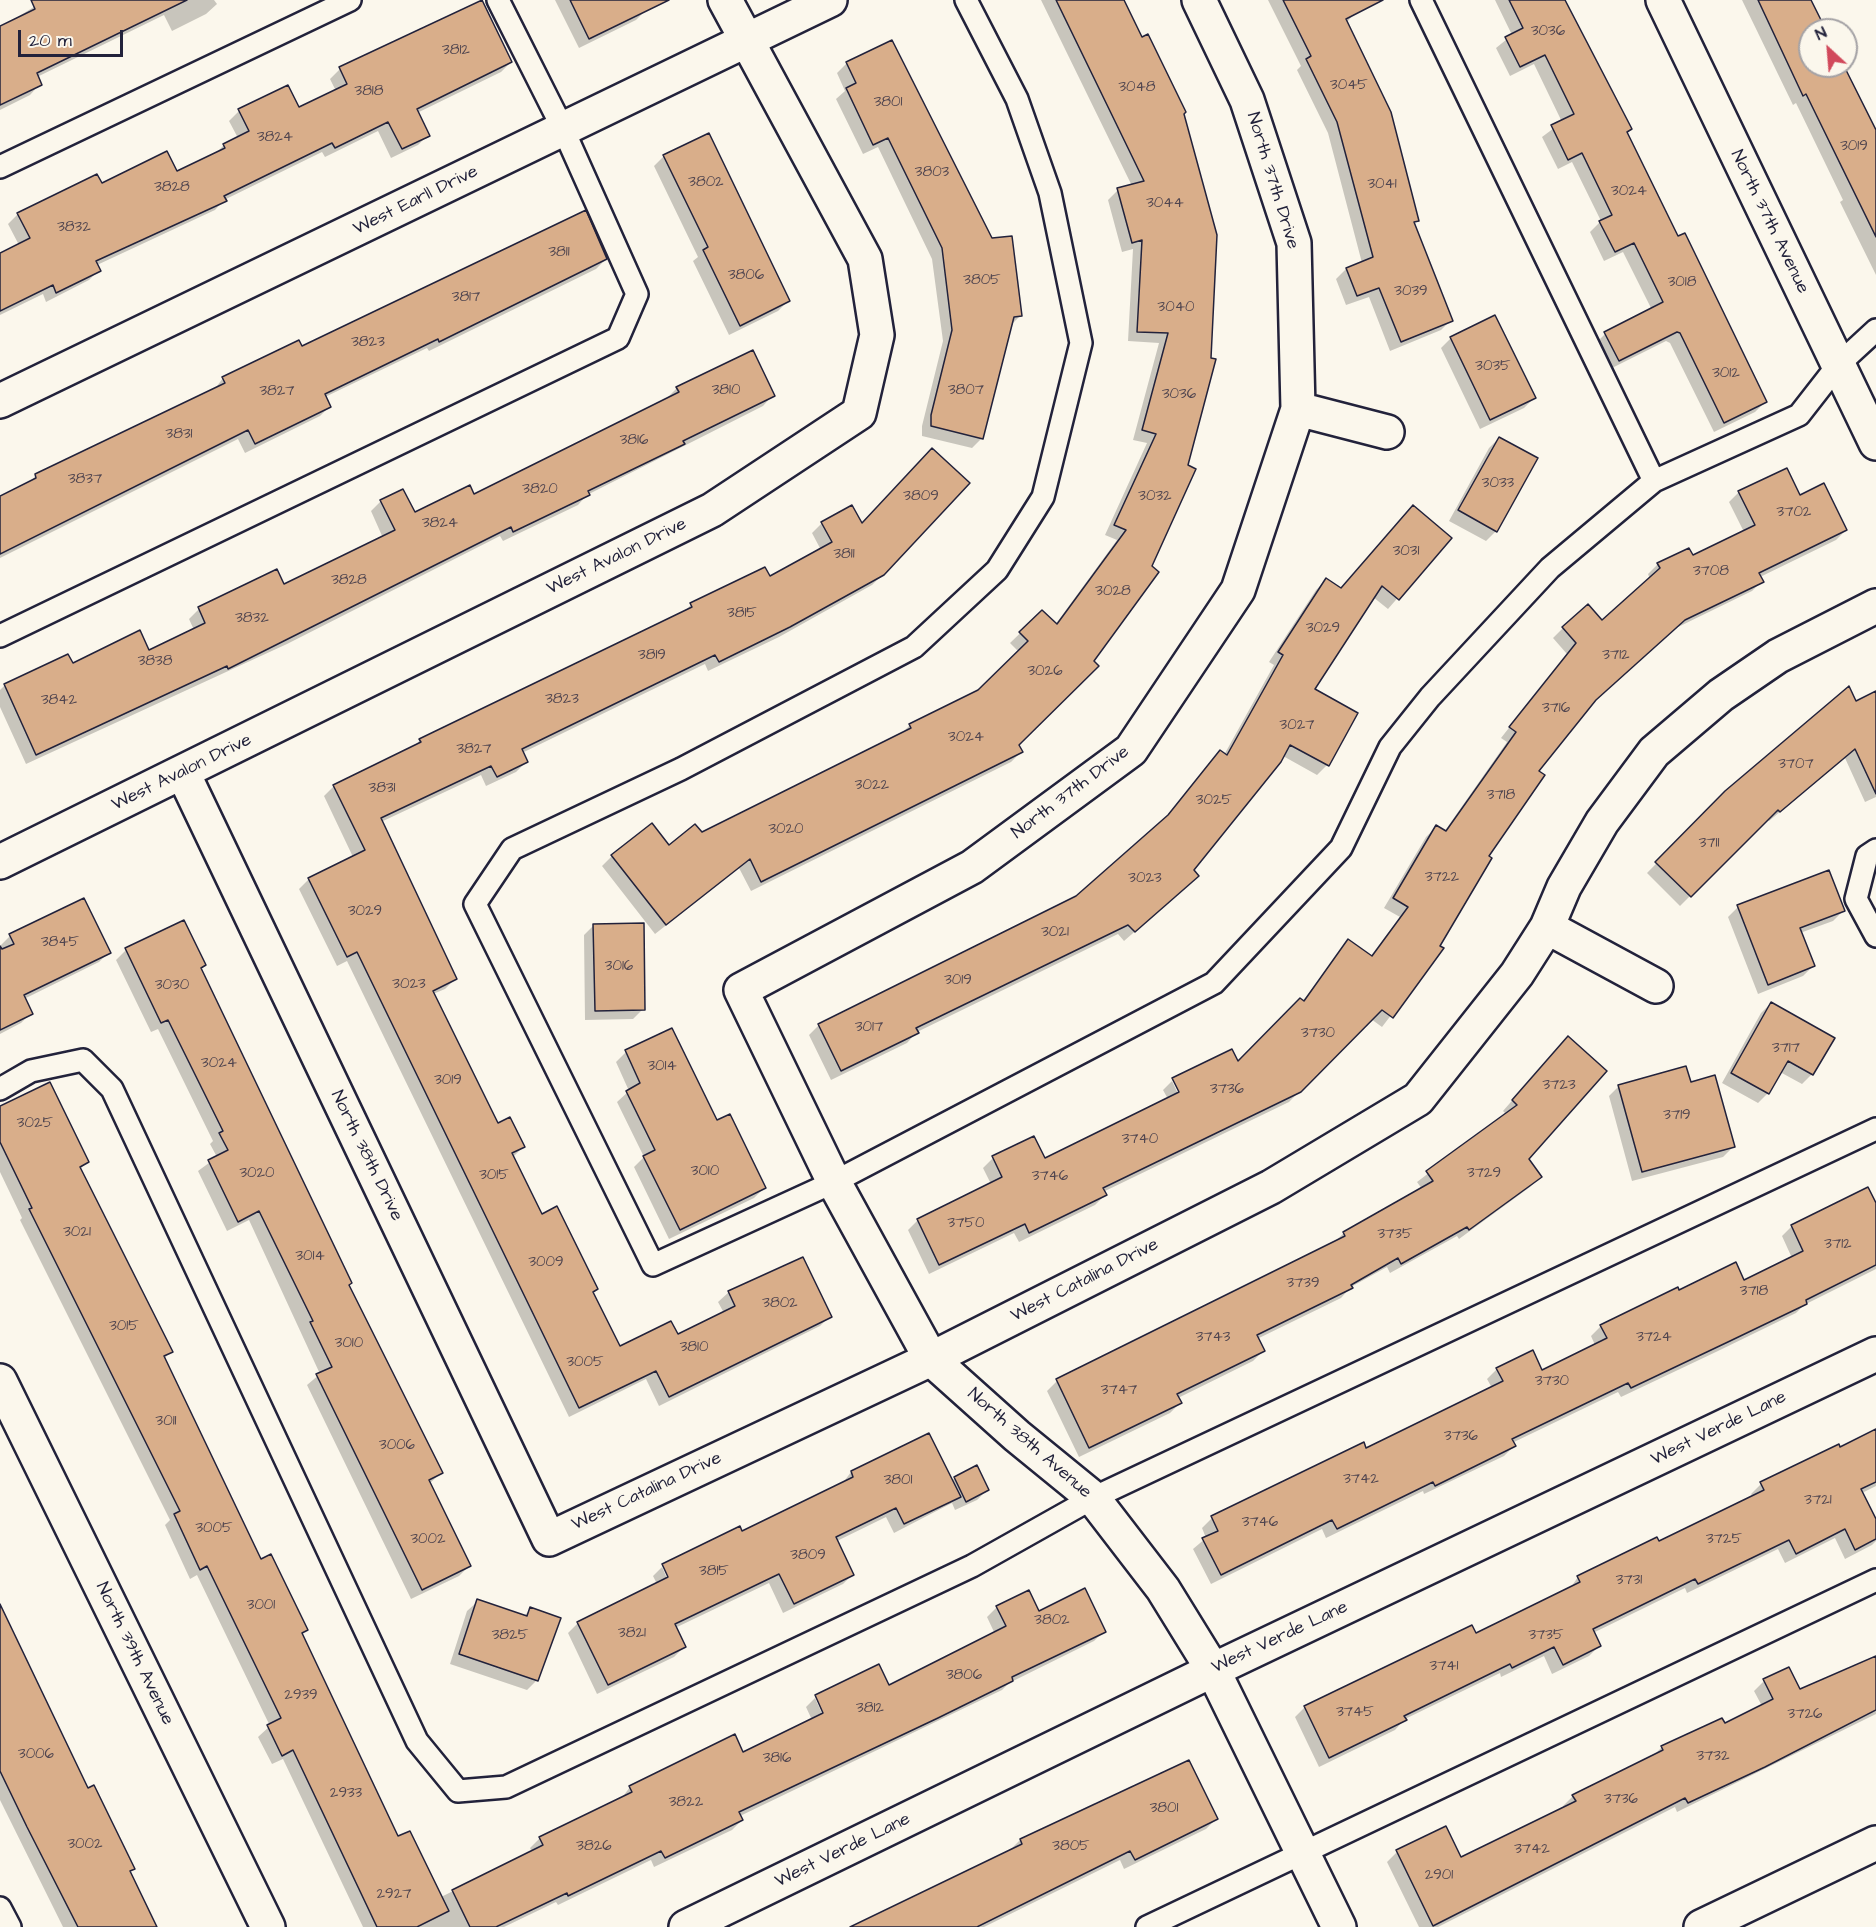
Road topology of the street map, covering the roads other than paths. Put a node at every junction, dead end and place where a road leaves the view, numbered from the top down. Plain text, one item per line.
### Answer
1 (350, 0) edge
2 (498, 0) edge
3 (725, 0) edge
4 (830, 0) edge
5 (966, 0) edge
6 (1198, 0) edge
7 (1421, 0) edge
8 (1663, 0) edge
9 (746, 40) junction
10 (564, 130) junction
11 (0, 167) edge
12 (1876, 330) edge
13 (1838, 365) junction
14 (0, 401) edge
15 (1298, 409) junction
16 (1387, 432) dead end
17 (1876, 443) edge
18 (1654, 481) junction
19 (1876, 606) edge
20 (0, 636) edge
21 (183, 773) junction
22 (1876, 850) edge
23 (0, 861) edge
24 (1547, 927) junction
25 (1876, 936) edge
26 (1656, 986) dead end
27 (741, 990) joint
28 (0, 1089) edge
29 (1876, 1129) edge
30 (834, 1182) junction
31 (1876, 1354) edge
32 (931, 1359) junction
33 (0, 1381) edge
34 (1093, 1498) junction
35 (549, 1539) joint
36 (1876, 1581) edge
37 (1213, 1670) junction
38 (1876, 1843) edge
39 (1303, 1853) junction
40 (0, 1908) edge
41 (10, 1927) edge
42 (268, 1927) edge
43 (686, 1927) edge
44 (1147, 1927) edge
45 (1339, 1927) edge
46 (1701, 1927) edge

1 - 11 lane
2 - 10 lane
3 - 9 street, West Avalon Drive
4 - 9 street, West Earll Drive
5 - 30 lane
6 - 15 street, North 37th Drive
7 - 18 lane
8 - 13 street, North 37th Avenue
9 - 10 street, West Earll Drive
9 - 21 street, West Avalon Drive
10 - 14 street, West Earll Drive
10 - 20 lane
12 - 13 lane
13 - 17 street, North 37th Avenue
13 - 18 lane
15 - 16 street
15 - 27 street, North 37th Drive
18 - 30 lane
19 - 24 street, West Catalina Drive
21 - 23 street, West Avalon Drive
21 - 35 street, North 38th Drive
22 - 25 lane
24 - 26 street
24 - 32 street, West Catalina Drive
27 - 30 street, North 38th Avenue
28 - 34 lane
29 - 34 lane
30 - 32 street, North 38th Avenue
31 - 37 street, West Verde Lane
32 - 34 street, North 38th Avenue
32 - 35 street, West Catalina Drive
33 - 42 street, North 39th Avenue
34 - 37 street, North 38th Avenue
36 - 39 lane
37 - 39 street, North 38th Avenue
37 - 43 street, West Verde Lane
38 - 46 street
39 - 44 lane
39 - 45 street, North 38th Avenue
40 - 41 lane

